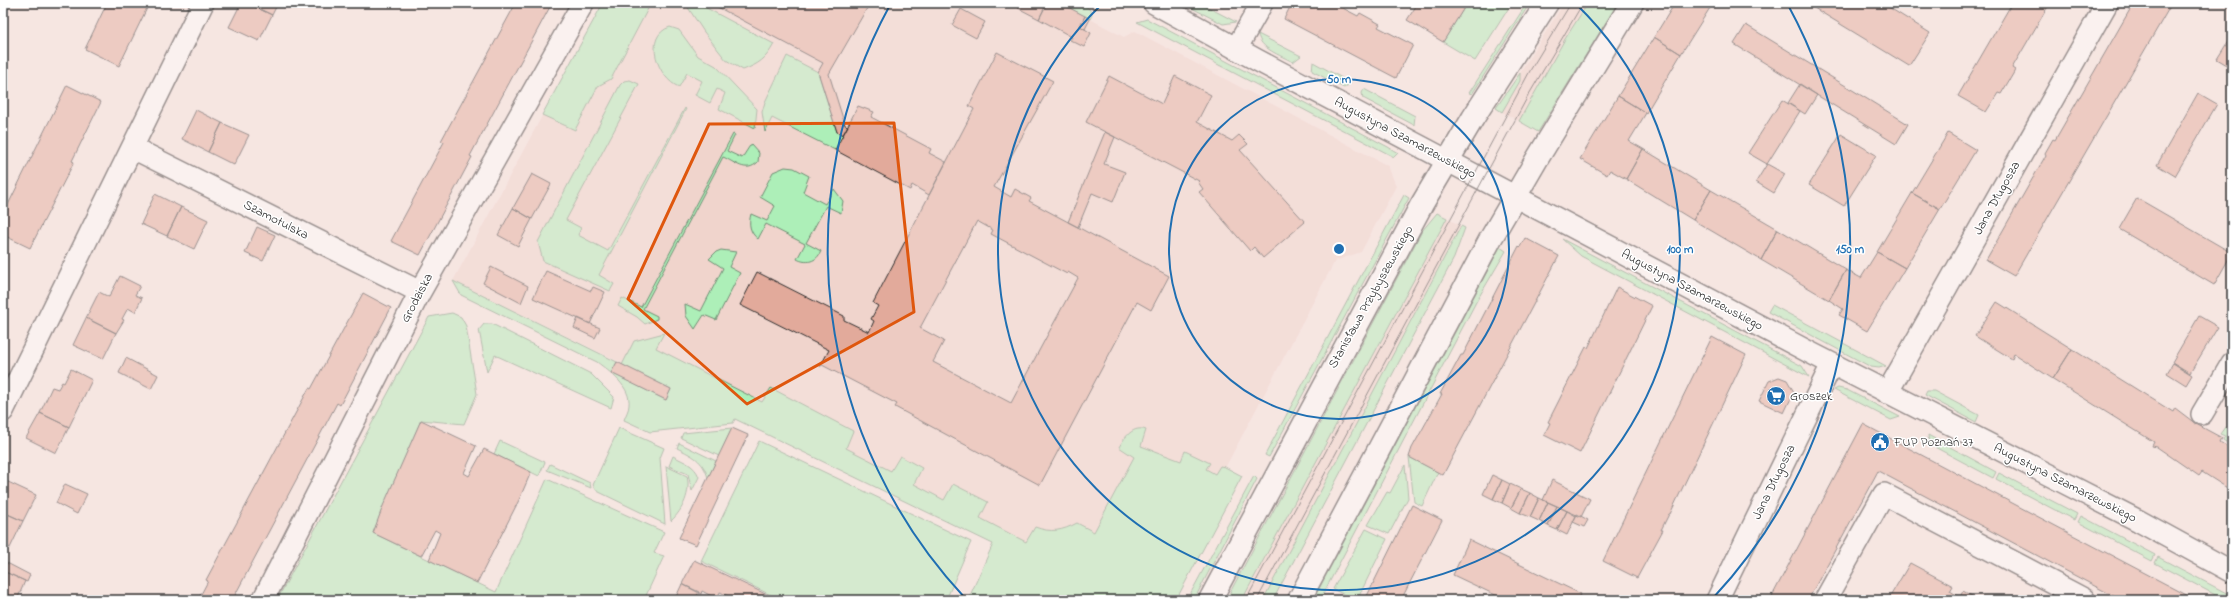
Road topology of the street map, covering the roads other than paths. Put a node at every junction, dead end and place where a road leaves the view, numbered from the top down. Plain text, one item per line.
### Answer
1 (203, 3) edge
2 (583, 3) edge
3 (1154, 3) edge
4 (1262, 3) edge
5 (1547, 3) edge
6 (1632, 3) edge
7 (2107, 3) edge
8 (1236, 49) junction
9 (133, 148) junction
10 (1448, 160) junction
11 (1516, 196) junction
12 (420, 292) junction
13 (2232, 363) edge
14 (1832, 364) junction
15 (1886, 392) junction
16 (3, 411) edge
17 (2202, 414) dead end
18 (2232, 572) edge
19 (2084, 599) dead end
20 (263, 600) edge
21 (1210, 600) edge
22 (1299, 600) edge
23 (1717, 600) edge
24 (1824, 600) edge

1 - 9 street
2 - 12 street, Grodziska
3 - 8 street, Augustyna Szamarzewskiego
4 - 8 street
5 - 10 main road, Stanisława Przybyszewskiego
6 - 11 main road
7 - 15 street, Jana Długosza
8 - 10 street, Augustyna Szamarzewskiego
9 - 12 street, Szamotulska
9 - 16 street
10 - 11 street, Augustyna Szamarzewskiego
10 - 21 main road, Stanisława Przybyszewskiego
11 - 14 street, Augustyna Szamarzewskiego
11 - 22 main road
12 - 20 street, Grodziska
13 - 17 street
14 - 15 street, Augustyna Szamarzewskiego
14 - 23 street, Jana Długosza
15 - 18 street, Augustyna Szamarzewskiego
19 - 24 street

